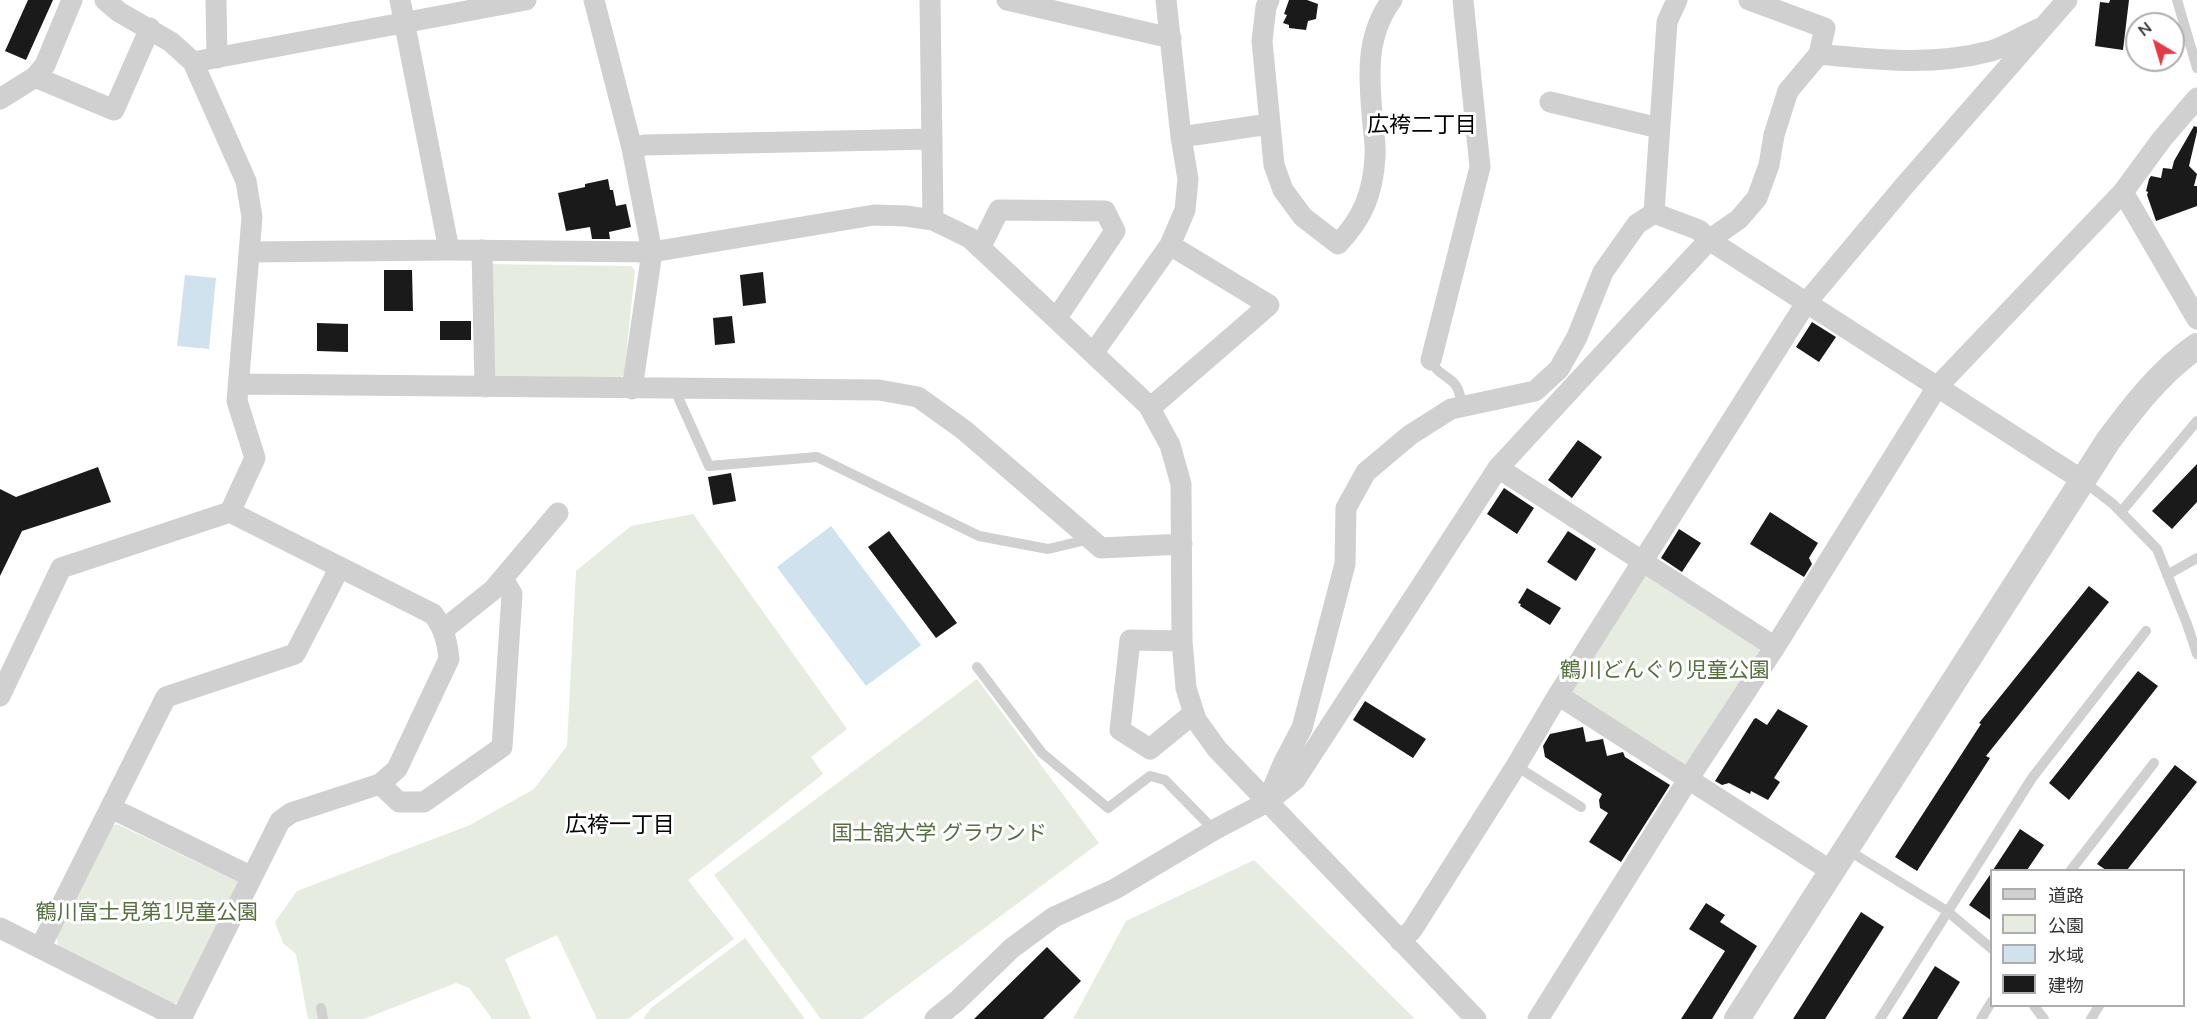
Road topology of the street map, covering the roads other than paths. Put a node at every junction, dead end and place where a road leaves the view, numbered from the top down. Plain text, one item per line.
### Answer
1 (72, 0) edge
2 (105, 0) edge
3 (216, 0) edge
4 (400, 0) edge
5 (526, 0) edge
6 (594, 0) edge
7 (930, 0) edge
8 (1007, 0) edge
9 (1166, 0) edge
10 (1269, 0) edge
11 (1392, 0) edge
12 (1463, 0) edge
13 (1677, 0) edge
14 (1749, 0) edge
15 (2067, 0) edge
16 (2177, 0) edge
17 (404, 23) junction
18 (2044, 27) junction
19 (150, 28) junction
20 (1171, 38) junction
21 (1819, 54) junction
22 (217, 58) junction
23 (194, 62) junction
24 (2197, 68) edge
25 (35, 76) junction
26 (2197, 98) edge
27 (0, 99) edge
28 (1550, 102) dead end
29 (1269, 124) junction
30 (1659, 128) junction
31 (1181, 137) junction
32 (932, 139) junction
33 (632, 148) junction
34 (2122, 192) junction
35 (1654, 213) junction
36 (933, 220) junction
37 (1709, 240) junction
38 (1170, 245) junction
39 (980, 248) junction
40 (449, 250) junction
41 (482, 250) junction
42 (251, 252) junction
43 (652, 252) junction
44 (1806, 303) junction
45 (1056, 319) junction
46 (2197, 319) edge
47 (2197, 346) edge
48 (1094, 352) junction
49 (1431, 360) joint
50 (238, 384) junction
51 (485, 387) junction
52 (673, 387) junction
53 (1937, 387) junction
54 (632, 388) junction
55 (1461, 406) junction
56 (1150, 408) junction
57 (2197, 421) edge
58 (1498, 468) junction
59 (2082, 480) junction
60 (230, 512) junction
61 (2121, 512) junction
62 (558, 513) dead end
63 (1090, 538) junction
64 (1182, 544) junction
65 (2197, 558) edge
66 (1643, 560) junction
67 (340, 567) junction
68 (2167, 574) junction
69 (503, 579) junction
70 (443, 630) junction
71 (2146, 631) dead end
72 (1182, 641) junction
73 (1775, 647) junction
74 (2197, 652) edge
75 (977, 667) dead end
76 (1557, 694) junction
77 (0, 696) edge
78 (1194, 714) junction
79 (2154, 763) dead end
80 (1516, 766) junction
81 (1689, 778) junction
82 (380, 784) junction
83 (1267, 802) junction
84 (1581, 807) dead end
85 (111, 808) junction
86 (1214, 831) junction
87 (1846, 849) junction
88 (2072, 869) edge
89 (1831, 871) junction
90 (252, 877) junction
91 (1947, 911) junction
92 (0, 928) edge
93 (1400, 941) junction
94 (1990, 947) edge
95 (40, 948) junction
96 (1990, 1004) edge
97 (181, 1019) edge
98 (935, 1019) edge
99 (1476, 1019) edge
100 (1538, 1019) edge
101 (1737, 1019) edge
102 (1880, 1019) edge
103 (1981, 1019) edge

1 - 25 street
2 - 19 street
3 - 22 street
4 - 17 street
5 - 17 street
6 - 33 street
7 - 32 street
8 - 20 street
9 - 20 street
10 - 29 street
11 - 29 street
12 - 49 street
13 - 30 street
14 - 21 street
15 - 18 street
16 - 24 lane
17 - 22 street
17 - 40 street
18 - 21 street
18 - 44 street
19 - 23 street
19 - 25 street
20 - 31 street
21 - 37 street
22 - 23 street
23 - 42 street
25 - 27 street
26 - 34 street
28 - 30 street
29 - 31 street
30 - 35 street
31 - 38 street
32 - 33 street
32 - 36 street
33 - 43 street
34 - 46 street
34 - 53 street
35 - 37 street
35 - 55 street
36 - 39 street
36 - 43 street
37 - 44 street
37 - 58 street
38 - 48 street
38 - 56 street
39 - 45 street
39 - 45 street
40 - 41 street
40 - 42 street
41 - 43 street
41 - 51 street
42 - 50 street
43 - 54 street
44 - 53 street
44 - 66 street
45 - 48 street
47 - 59 street
48 - 56 street
49 - 55 lane
50 - 51 street
50 - 60 street
51 - 54 street
52 - 54 street
52 - 63 street
52 - 63 lane
53 - 59 street
53 - 73 street
55 - 83 street
56 - 64 street
57 - 61 lane
58 - 66 street
58 - 83 street
59 - 61 lane
59 - 87 street
60 - 67 street
60 - 77 street
61 - 68 lane
62 - 69 street
63 - 64 street
64 - 72 street
65 - 68 lane
66 - 73 street
66 - 76 street
67 - 70 street
67 - 85 street
68 - 74 lane
69 - 70 street
69 - 82 street
70 - 82 street
71 - 91 lane
72 - 78 street
72 - 78 street
73 - 81 street
75 - 86 lane
76 - 80 street
76 - 81 street
78 - 83 street
79 - 88 lane
80 - 84 lane
80 - 93 street
81 - 89 street
81 - 100 street
82 - 90 street
83 - 86 street
83 - 93 street
85 - 90 street
85 - 95 street
86 - 98 street
87 - 89 street
87 - 91 lane
89 - 101 street
90 - 97 street
91 - 94 lane
91 - 102 lane
92 - 95 street
93 - 99 street
95 - 97 street
96 - 103 lane

